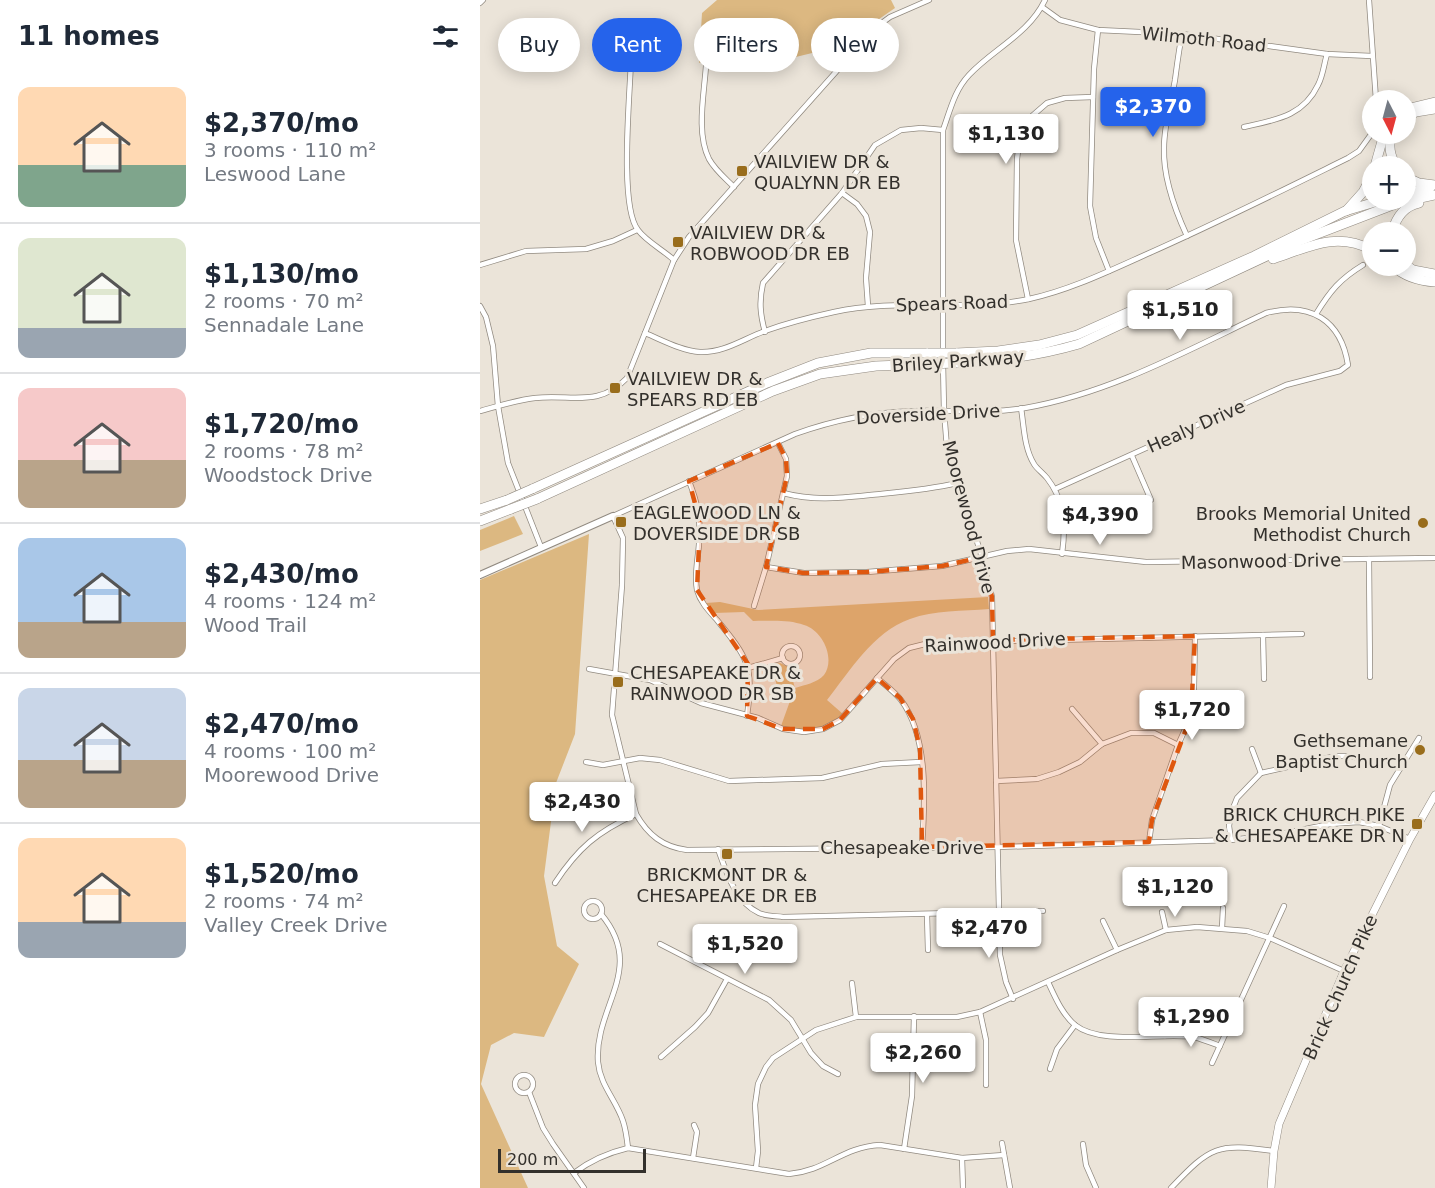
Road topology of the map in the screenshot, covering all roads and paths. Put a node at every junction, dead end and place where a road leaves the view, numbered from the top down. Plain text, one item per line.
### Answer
1 (929, 0) edge
2 (1045, 0) edge
3 (1369, 0) edge
4 (1042, 7) junction
5 (1098, 30) junction
6 (1182, 34) junction
7 (1327, 54) junction
8 (1372, 56) junction
9 (631, 72) edge
10 (705, 72) edge
11 (1375, 90) edge
12 (1093, 97) junction
13 (1433, 106) edge
14 (1416, 108) edge
15 (1416, 113) edge
16 (1244, 127) dead end
17 (944, 130) junction
18 (1364, 144) edge
19 (1416, 182) edge
20 (1435, 186) edge
21 (734, 187) junction
22 (1416, 191) edge
23 (842, 193) junction
24 (1362, 193) edge
25 (1435, 197) edge
26 (1362, 206) edge
27 (1346, 211) junction
28 (1397, 222) edge
29 (637, 230) junction
30 (1187, 236) junction
31 (1362, 245) edge
32 (674, 260) junction
33 (480, 265) edge
34 (1362, 266) edge
35 (1109, 271) junction
36 (1416, 271) edge
37 (1435, 274) edge
38 (1226, 276) junction
39 (1408, 276) edge
40 (1435, 282) edge
41 (1028, 299) junction
42 (943, 304) junction
43 (480, 306) edge
44 (868, 306) junction
45 (1316, 314) junction
46 (765, 332) junction
47 (645, 333) junction
48 (498, 405) junction
49 (1021, 408) junction
50 (480, 411) edge
51 (944, 411) junction
52 (778, 443) junction
53 (1132, 456) junction
54 (689, 481) junction
55 (957, 483) junction
56 (1055, 489) junction
57 (783, 493) junction
58 (1151, 500) dead end
59 (480, 509) edge
60 (613, 516) junction
61 (480, 521) edge
62 (541, 547) junction
63 (1062, 554) junction
64 (982, 557) junction
65 (1435, 558) edge
66 (1369, 559) junction
67 (766, 567) junction
68 (480, 575) edge
69 (754, 606) dead end
70 (1302, 634) dead end
71 (1263, 635) junction
72 (1195, 636) junction
73 (993, 640) junction
74 (783, 658) dead end
75 (748, 668) junction
76 (589, 669) dead end
77 (614, 673) junction
78 (1370, 677) dead end
79 (877, 678) junction
80 (1264, 679) dead end
81 (1072, 709) dead end
82 (747, 716) junction
83 (1419, 738) dead end
84 (1102, 744) junction
85 (1178, 745) junction
86 (1252, 749) dead end
87 (624, 760) junction
88 (586, 762) dead end
89 (921, 762) junction
90 (1369, 762) dead end
91 (1261, 773) junction
92 (996, 781) junction
93 (1435, 795) edge
94 (636, 814) junction
95 (1379, 826) junction
96 (1410, 839) junction
97 (1231, 840) junction
98 (1149, 842) junction
99 (922, 847) junction
100 (997, 847) junction
101 (718, 849) junction
102 (555, 884) dead end
103 (1284, 906) dead end
104 (1223, 908) dead end
105 (1043, 911) dead end
106 (1162, 912) dead end
107 (999, 913) junction
108 (601, 914) junction
109 (927, 915) junction
110 (1103, 921) dead end
111 (1222, 928) junction
112 (1166, 930) junction
113 (1270, 938) junction
114 (660, 944) dead end
115 (928, 950) dead end
116 (1117, 950) junction
117 (1344, 971) junction
118 (727, 979) junction
119 (1048, 982) junction
120 (852, 983) dead end
121 (1013, 999) junction
122 (1168, 1004) dead end
123 (980, 1012) junction
124 (856, 1017) junction
125 (914, 1017) junction
126 (1076, 1025) junction
127 (1165, 1036) junction
128 (802, 1039) junction
129 (1220, 1046) junction
130 (661, 1057) dead end
131 (1212, 1063) dead end
132 (1050, 1069) dead end
133 (837, 1074) dead end
134 (986, 1085) dead end
135 (529, 1092) junction
136 (694, 1125) dead end
137 (1002, 1143) dead end
138 (1083, 1144) dead end
139 (628, 1148) junction
140 (904, 1149) junction
141 (1274, 1150) junction
142 (1004, 1155) junction
143 (693, 1158) junction
144 (962, 1158) junction
145 (756, 1168) junction
146 (574, 1173) junction
147 (584, 1188) edge
148 (963, 1188) edge
149 (1010, 1188) edge
150 (1096, 1188) edge
151 (1171, 1188) edge
152 (1271, 1188) edge

1 - 21 street
2 - 4 street, Moorewood Drive
3 - 8 street
4 - 5 street, Wilmoth Road
4 - 17 street, Moorewood Drive
5 - 6 street, Wilmoth Road
5 - 12 street
6 - 7 street, Wilmoth Road
6 - 30 street
7 - 8 street, Wilmoth Road
7 - 16 street
8 - 11 street
9 - 29 street
10 - 21 street
12 - 35 street
12 - 41 street
13 - 14 highway
13 - 15 highway
17 - 23 street
17 - 42 street, Moorewood Drive
18 - 30 street, Spears Road
19 - 20 highway
20 - 22 highway
21 - 32 street
23 - 44 street
23 - 46 street
24 - 27 highway
25 - 28 highway
25 - 38 highway, Briley Parkway
26 - 27 highway, Briley Parkway
27 - 59 highway, Briley Parkway, bridge
29 - 32 street
29 - 33 street
30 - 35 street, Spears Road
31 - 38 highway
32 - 47 street
34 - 45 street
35 - 41 street, Spears Road
36 - 37 highway
38 - 61 highway, Briley Parkway, bridge
39 - 40 highway
41 - 42 street, Spears Road
42 - 44 street, Spears Road
42 - 51 street, Moorewood Drive
43 - 48 street
44 - 46 street, Spears Road
45 - 49 street, Doverside Drive
45 - 53 street, Healy Drive
46 - 47 street, Spears Road
47 - 48 street
48 - 50 street
48 - 62 street
49 - 51 street, Doverside Drive
49 - 56 street
51 - 52 street, Doverside Drive
51 - 55 street, Moorewood Drive
52 - 54 street, Doverside Drive
52 - 57 street
53 - 56 street, Healy Drive
53 - 58 street
54 - 60 street, Doverside Drive
54 - 75 street
55 - 57 street
55 - 64 street, Moorewood Drive
56 - 63 street
57 - 67 street
60 - 62 street, Doverside Drive
60 - 77 street, Chesapeake Drive
62 - 68 street, Doverside Drive
63 - 64 street, Masonwood Drive
63 - 66 street, Masonwood Drive
64 - 67 street, Masonwood Drive
64 - 73 street, Moorewood Drive
65 - 66 street, Masonwood Drive
66 - 78 street
67 - 69 street
70 - 71 street, Rainwood Drive
71 - 72 street, Rainwood Drive
71 - 80 street
72 - 73 street, Rainwood Drive
72 - 85 street
73 - 79 street, Rainwood Drive
73 - 92 street, Moorewood Drive
74 - 75 street
75 - 82 street
76 - 77 street, Rainwood Drive
77 - 82 street, Rainwood Drive
77 - 87 street, Chesapeake Drive
79 - 82 street, Rainwood Drive
79 - 89 street
81 - 84 street
83 - 95 street
84 - 85 street
84 - 92 street
85 - 98 street
86 - 91 street
87 - 88 street
87 - 89 street
87 - 94 street, Chesapeake Drive
89 - 99 street
90 - 91 street
91 - 97 street
92 - 100 street, Moorewood Drive
93 - 96 main road, Brick Church Pike
94 - 101 street, Chesapeake Drive
94 - 102 street
95 - 96 street, Chesapeake Drive
95 - 97 street, Chesapeake Drive
96 - 117 main road, Brick Church Pike
97 - 98 street, Chesapeake Drive
98 - 100 street, Chesapeake Drive
99 - 100 street, Chesapeake Drive
99 - 101 street, Chesapeake Drive
100 - 107 street, Moorewood Drive
101 - 109 street
103 - 113 street
104 - 111 street
105 - 107 street
106 - 112 street
107 - 109 street
107 - 121 street, Moorewood Drive
108 - 108 street
108 - 139 street
109 - 115 street
110 - 116 street
111 - 112 street
111 - 113 street
112 - 116 street
113 - 117 street
113 - 129 street
114 - 118 street
116 - 119 street
117 - 141 main road, Brick Church Pike
118 - 128 street
118 - 130 street
119 - 121 street
119 - 126 street
120 - 124 street
121 - 123 street
122 - 127 street
123 - 125 street
123 - 134 street
124 - 125 street
124 - 128 street
125 - 140 street
126 - 127 street
126 - 132 street
127 - 129 street
128 - 133 street
128 - 145 street
129 - 131 street
135 - 135 street
135 - 146 street
136 - 143 street
137 - 142 street
138 - 150 street
139 - 143 street
139 - 146 street
140 - 144 street
140 - 145 street
141 - 151 street
141 - 152 main road, Brick Church Pike
142 - 144 street
142 - 149 street
143 - 145 street
144 - 148 street
146 - 147 street

